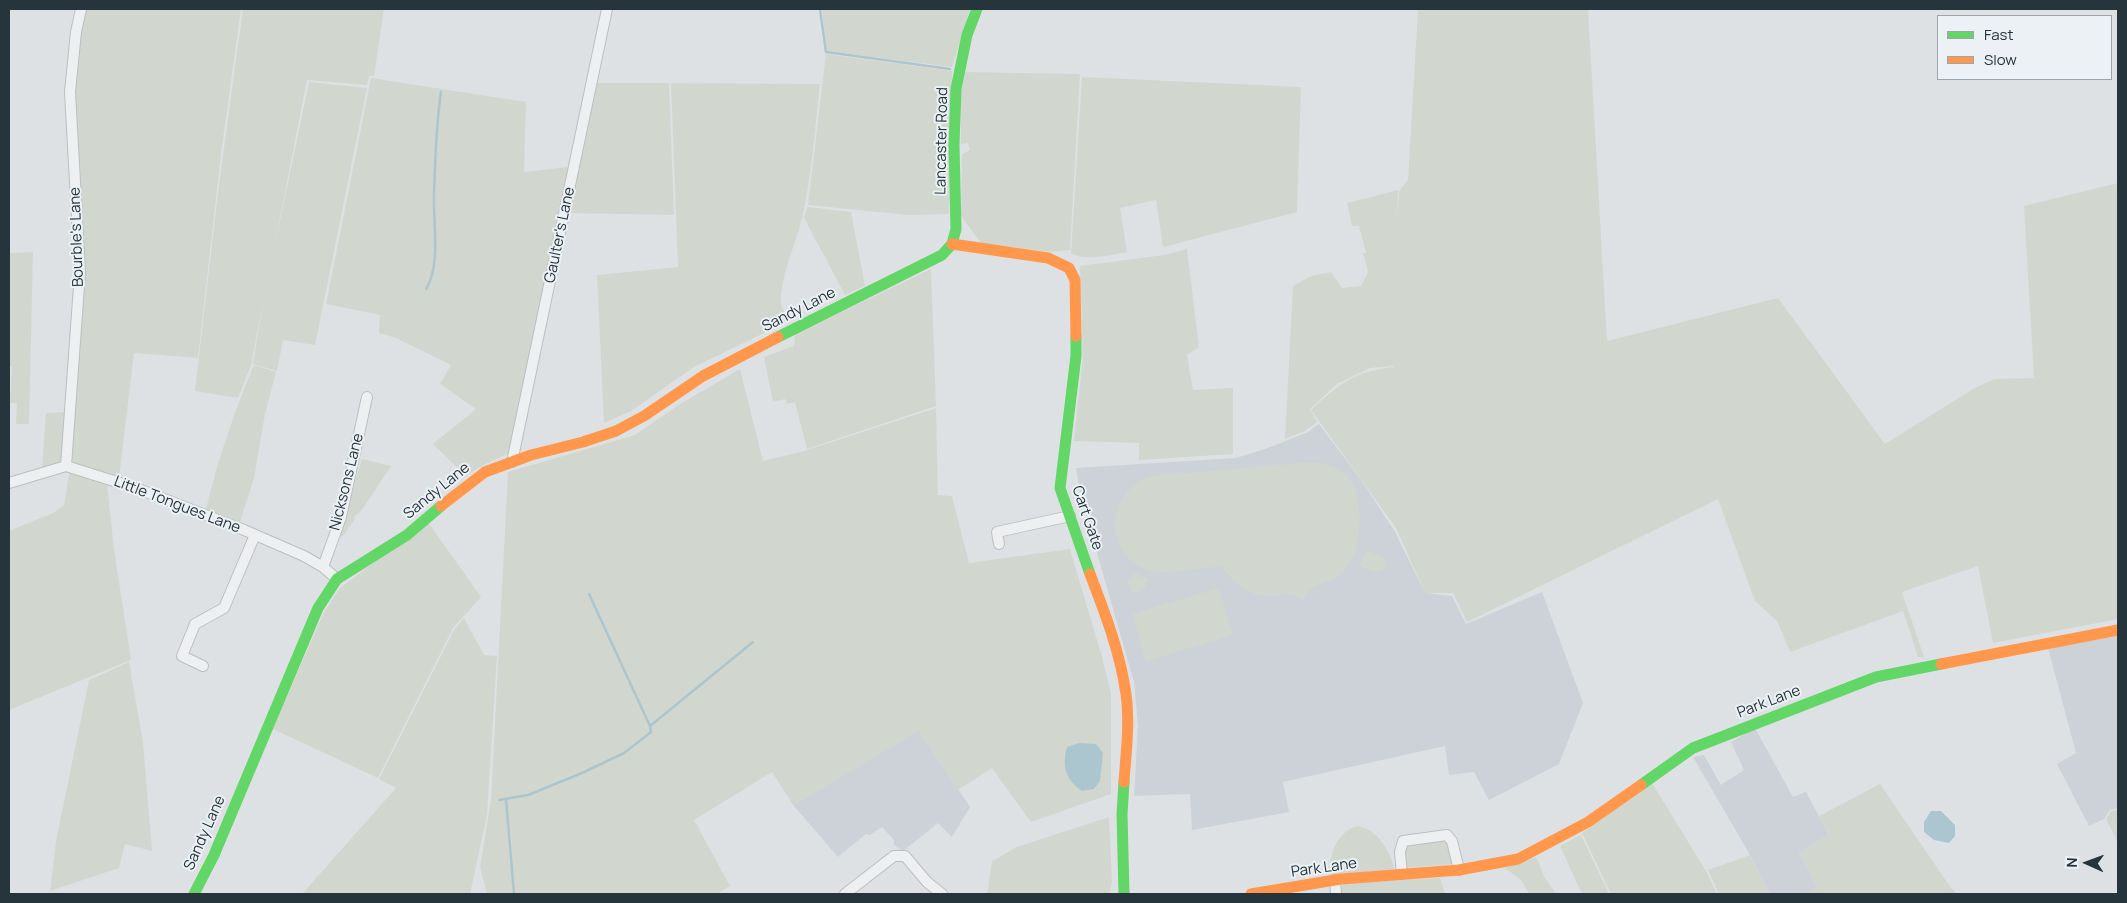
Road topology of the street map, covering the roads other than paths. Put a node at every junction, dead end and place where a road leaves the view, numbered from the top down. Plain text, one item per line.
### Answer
1 (81, 9) edge
2 (607, 9) edge
3 (977, 9) edge
4 (952, 244) junction
5 (367, 397) dead end
6 (512, 462) junction
7 (66, 466) junction
8 (9, 483) edge
9 (1070, 516) junction
10 (255, 536) junction
11 (999, 544) dead end
12 (323, 567) junction
13 (337, 579) junction
14 (2118, 630) edge
15 (204, 666) dead end
16 (1459, 870) junction
17 (1402, 874) junction
18 (1335, 880) junction
19 (194, 894) edge
20 (845, 894) edge
21 (942, 894) edge
22 (1124, 894) edge
23 (1251, 894) edge
24 (1336, 894) edge

1 - 7 street, Bourble's Lane
2 - 6 street, Gaulter's Lane
3 - 4 main road, Lancaster Road
4 - 6 main road, Sandy Lane
4 - 9 main road, Cart Gate
5 - 12 street, Nicksons Lane
6 - 13 main road, Sandy Lane
7 - 8 street
7 - 10 street, Little Tongues Lane
9 - 11 street
9 - 22 main road, Cart Gate
10 - 12 street, Little Tongues Lane
10 - 15 street
12 - 13 street, Little Tongues Lane
13 - 19 main road, Sandy Lane
14 - 16 main road, Park Lane
16 - 17 main road, Park Lane
16 - 17 street
17 - 18 main road, Park Lane
18 - 23 main road, Park Lane
18 - 24 street
20 - 21 street

